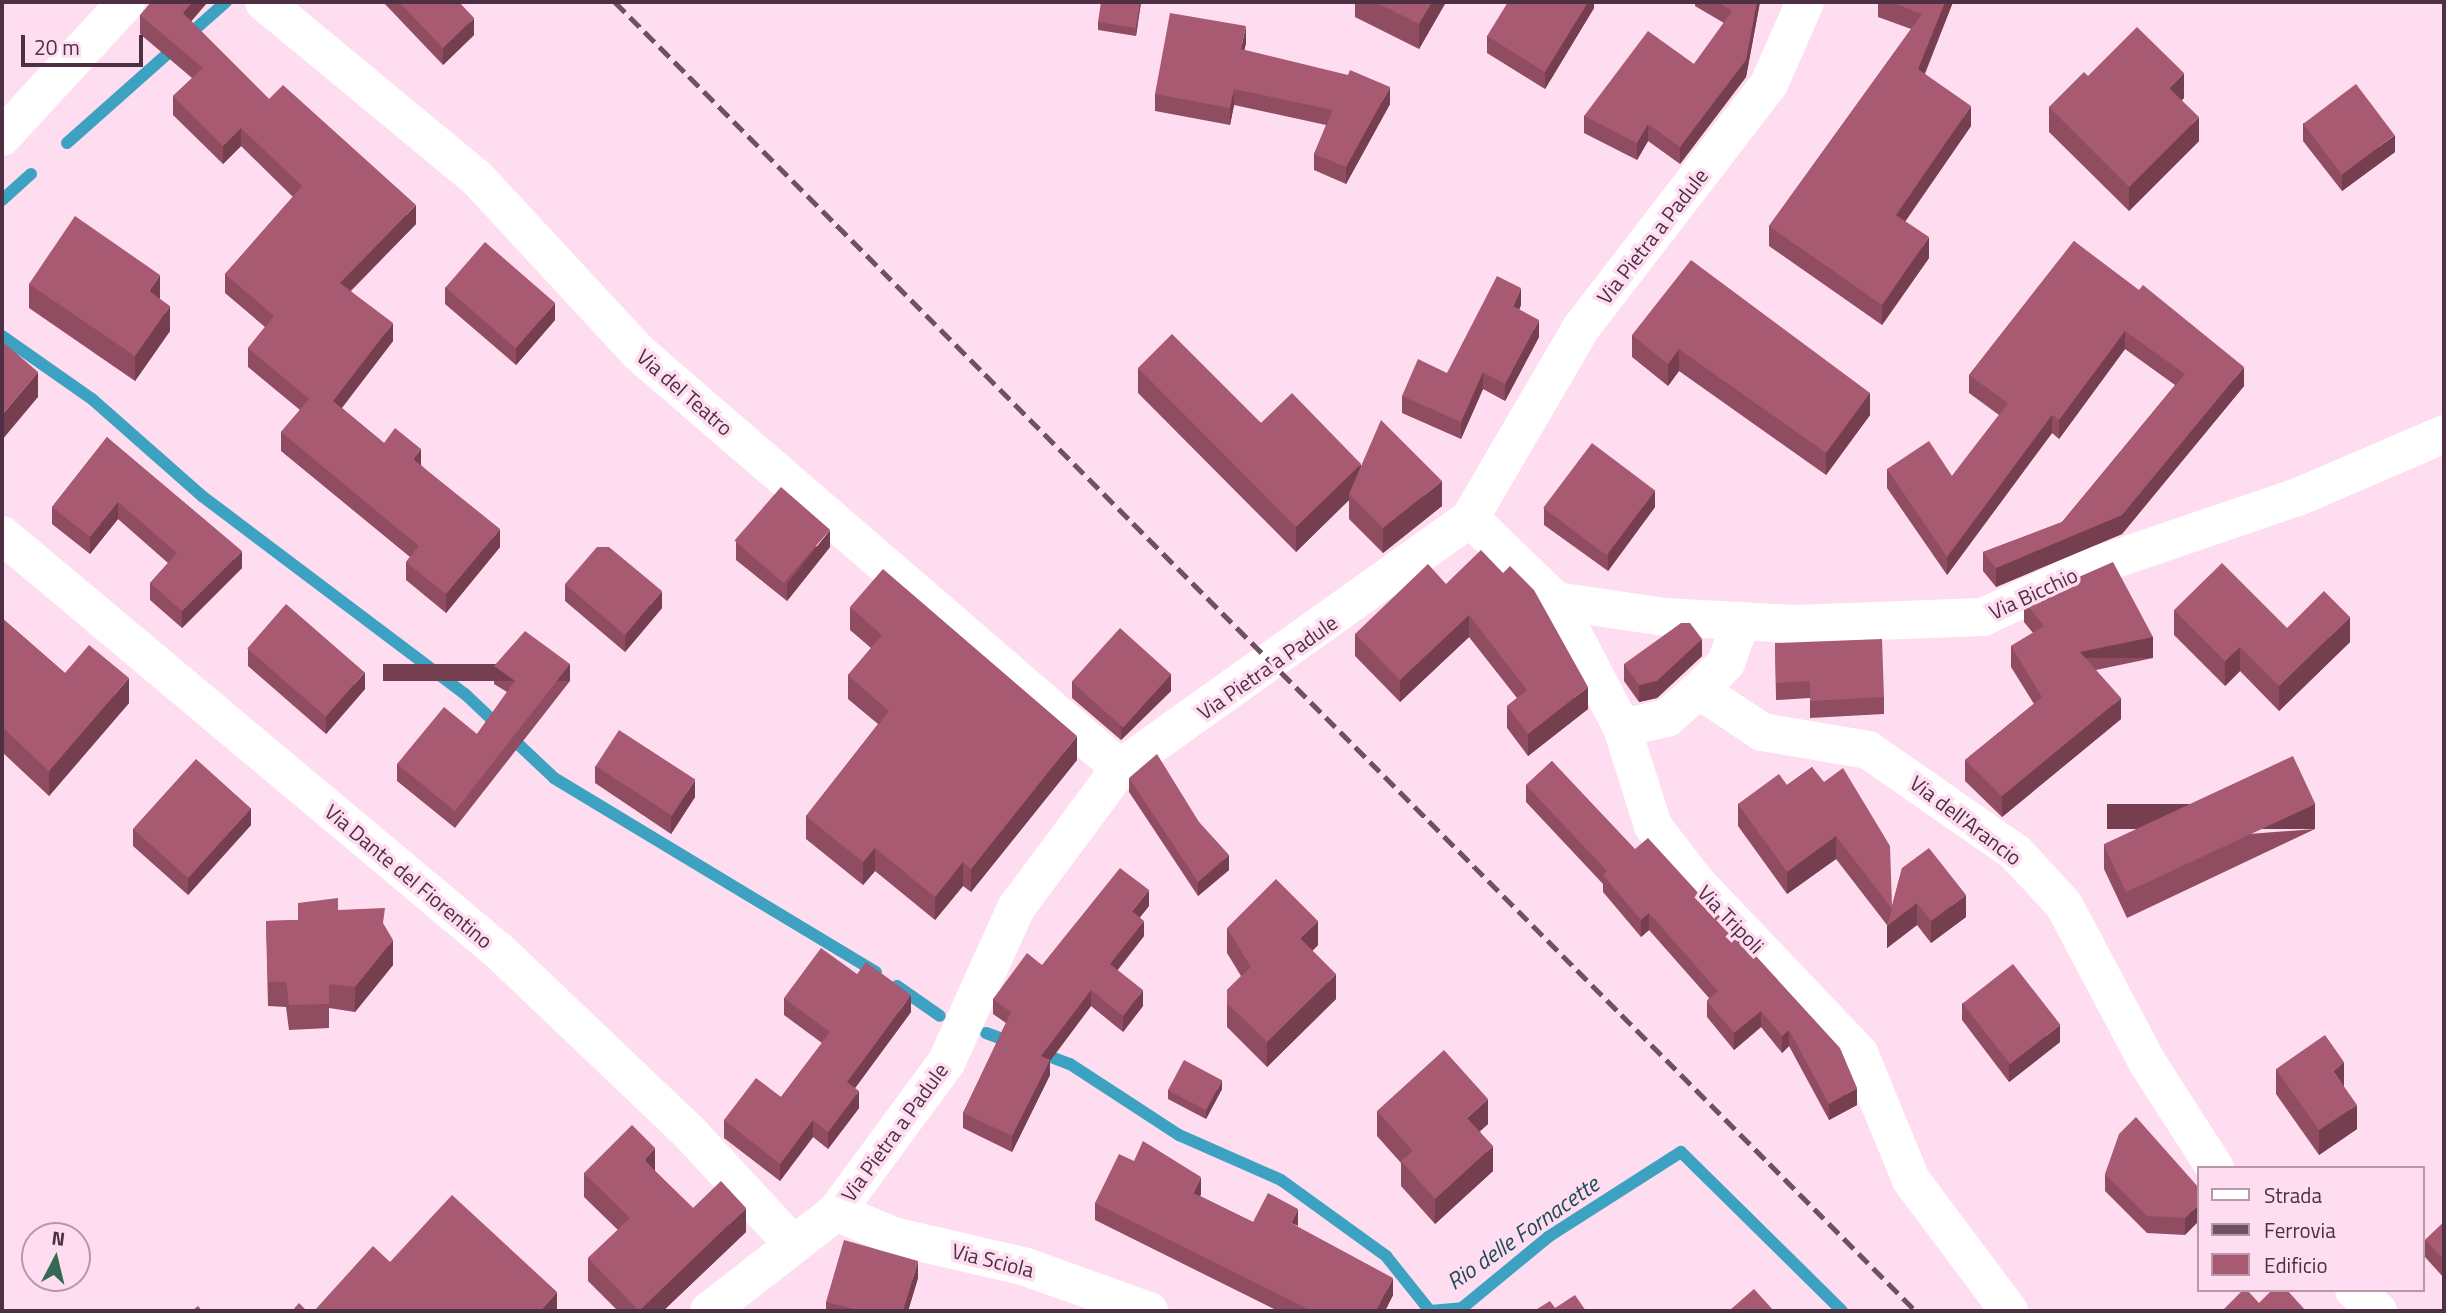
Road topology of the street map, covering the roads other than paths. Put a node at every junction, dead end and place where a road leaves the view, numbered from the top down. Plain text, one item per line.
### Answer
1 (125, 2) edge
2 (264, 2) edge
3 (1805, 2) edge
4 (2, 137) edge
5 (2444, 434) edge
6 (1470, 518) junction
7 (2, 535) edge
8 (1556, 601) junction
9 (1741, 621) junction
10 (1699, 690) junction
11 (1622, 728) junction
12 (1120, 768) junction
13 (2214, 1166) edge
14 (836, 1212) junction
15 (792, 1243) junction
16 (2356, 1292) edge
17 (709, 1311) edge
18 (1149, 1311) edge
19 (2009, 1311) edge
20 (2378, 1311) edge

1 - 4 street
2 - 12 street, Via del Teatro
3 - 6 street, Via Pietra a Padule
5 - 9 street, Via Bicchio
6 - 8 street, Via Tripoli
6 - 12 street, Via Pietra a Padule
7 - 15 street, Via Dante del Fiorentino
8 - 9 street, Via Bicchio
8 - 11 street, Via Tripoli
9 - 10 street
10 - 11 street
10 - 13 street, Via dell'Arancio
11 - 19 street, Via Tripoli
12 - 14 street, Via Pietra a Padule
14 - 15 street, Via Pietra a Padule
14 - 18 street, Via Sciola
15 - 17 street, Via Pietra a Padule
16 - 20 street

